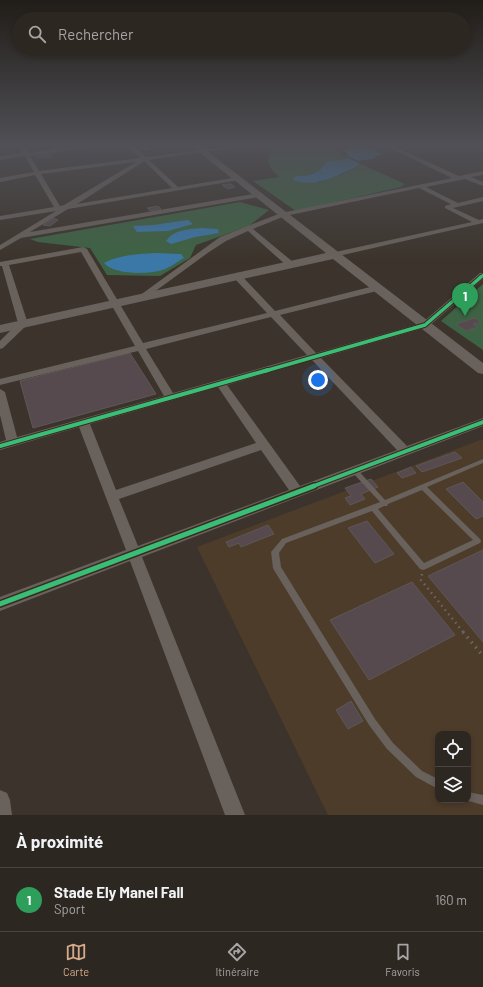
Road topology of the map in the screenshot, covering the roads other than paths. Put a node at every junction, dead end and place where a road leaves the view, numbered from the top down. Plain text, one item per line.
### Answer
1 (43, 183) edge
2 (105, 183) edge
3 (170, 183) edge
4 (213, 183) edge
5 (243, 183) edge
6 (434, 183) edge
7 (420, 186) junction
8 (177, 189) junction
9 (259, 196) junction
10 (483, 199) edge
11 (457, 205) junction
12 (67, 207) junction
13 (58, 208) junction
14 (283, 214) junction
15 (0, 218) edge
16 (481, 222) edge
17 (248, 228) junction
18 (21, 236) junction
19 (0, 248) edge
20 (334, 254) junction
21 (2, 264) edge
22 (290, 264) junction
23 (483, 275) edge
24 (237, 276) junction
25 (378, 288) junction
26 (143, 296) junction
27 (115, 303) junction
28 (274, 314) junction
29 (23, 324) junction
30 (425, 325) junction
31 (0, 329) edge
32 (0, 346) edge
33 (141, 347) junction
34 (314, 357) junction
35 (483, 370) edge
36 (0, 382) edge
37 (220, 383) junction
38 (0, 392) edge
39 (170, 397) junction
40 (83, 422) junction
41 (483, 422) edge
42 (12, 442) junction
43 (264, 445) junction
44 (0, 446) edge
45 (405, 451) junction
46 (483, 461) edge
47 (354, 470) junction
48 (424, 488) junction
49 (297, 492) junction
50 (112, 496) junction
51 (385, 504) junction
52 (373, 508) junction
53 (134, 554) junction
54 (0, 604) edge
55 (435, 782) edge
56 (471, 798) edge
57 (0, 800) edge
58 (483, 800) edge
59 (2, 815) edge
60 (235, 815) edge

1 - 13 street
2 - 12 street
3 - 8 street
4 - 8 street
5 - 9 street
6 - 7 street
7 - 11 street
7 - 14 street
8 - 12 street
9 - 14 street
9 - 18 street
10 - 11 street
11 - 16 street
12 - 13 street
12 - 18 street
13 - 15 street
14 - 17 street
14 - 20 street
16 - 20 street
17 - 22 street
17 - 26 street
18 - 19 street
20 - 22 street
20 - 25 street
21 - 27 street
21 - 29 street
22 - 24 street
23 - 30 street
24 - 26 street
24 - 28 street
25 - 28 street
25 - 30 street
26 - 27 street
27 - 29 street
27 - 33 street
28 - 33 street
28 - 34 street
29 - 31 street
29 - 32 street
30 - 34 street
30 - 35 street
33 - 36 street
33 - 39 street
34 - 37 street
34 - 45 street
37 - 39 street
37 - 43 street
38 - 42 street
39 - 40 street
40 - 42 street
40 - 50 street
41 - 45 street
42 - 44 street
43 - 49 street
43 - 50 street
45 - 47 street
46 - 48 lane
47 - 49 street
47 - 51 lane
48 - 51 lane
48 - 52 lane
49 - 53 street
50 - 53 street
51 - 52 lane
52 - 55 lane
53 - 54 street
53 - 60 street
56 - 58 lane
57 - 59 street

